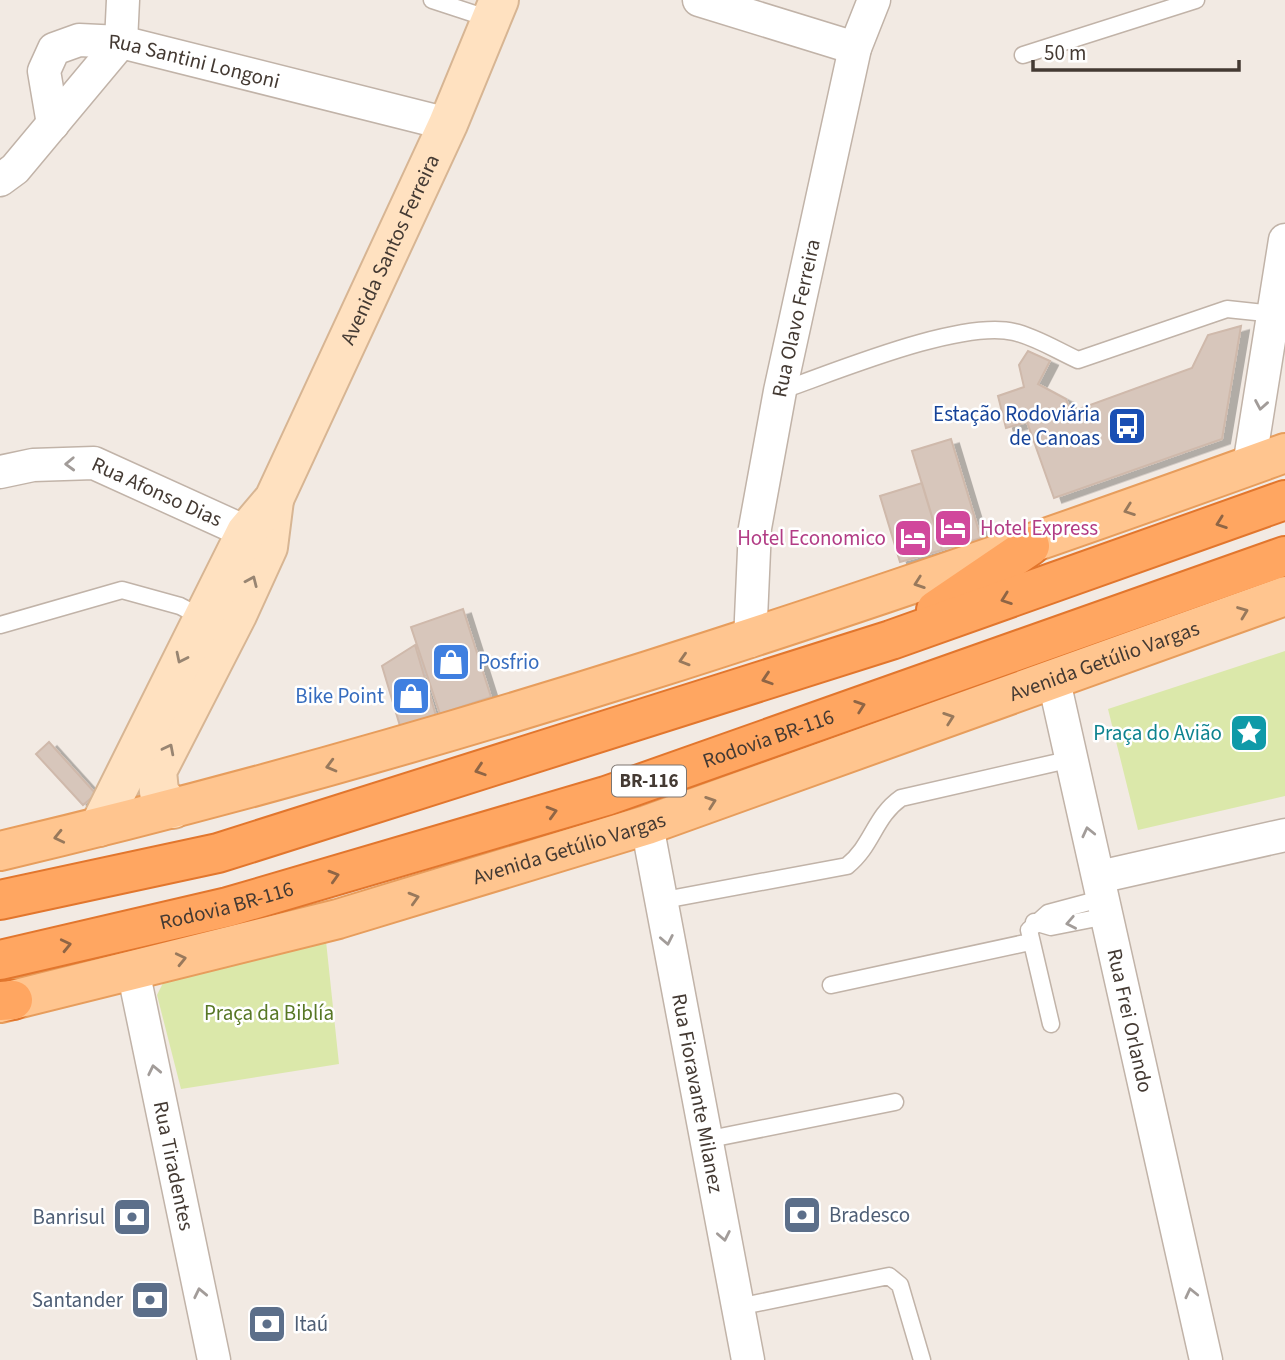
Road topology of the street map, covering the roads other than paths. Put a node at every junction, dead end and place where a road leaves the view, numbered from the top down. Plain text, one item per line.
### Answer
1 (123, 0) edge
2 (432, 0) edge
3 (699, 0) edge
4 (874, 0) edge
5 (1196, 0) edge
6 (495, 10) edge
7 (121, 42) junction
8 (855, 48) junction
9 (1023, 55) dead end
10 (53, 124) junction
11 (448, 124) junction
12 (0, 180) edge
13 (1285, 240) edge
14 (1277, 339) edge
15 (780, 391) junction
16 (1285, 453) edge
17 (1249, 466) junction
18 (0, 472) edge
19 (1285, 500) edge
20 (257, 540) junction
21 (1030, 546) junction
22 (1285, 556) edge
23 (1285, 596) edge
24 (201, 617) junction
25 (0, 625) edge
26 (750, 640) junction
27 (891, 640) junction
28 (1055, 681) junction
29 (1072, 759) junction
30 (173, 809) junction
31 (647, 825) junction
32 (99, 827) junction
33 (1285, 835) edge
34 (0, 851) edge
35 (218, 853) junction
36 (0, 879) edge
37 (1103, 897) junction
38 (0, 900) edge
39 (659, 901) junction
40 (1030, 942) junction
41 (0, 960) edge
42 (133, 970) junction
43 (831, 985) dead end
44 (4, 1002) edge
45 (1051, 1024) dead end
46 (895, 1102) dead end
47 (705, 1140) junction
48 (738, 1307) junction
49 (214, 1360) edge
50 (748, 1360) edge
51 (922, 1360) edge
52 (1206, 1360) edge

1 - 7 street
2 - 6 lane
3 - 8 street
4 - 8 street, Rua Olavo Ferreira
5 - 9 lane
6 - 11 street, Avenida Santos Ferreira
7 - 10 street, Rua Santini Longoni
7 - 10 street
7 - 11 street, Rua Santini Longoni
8 - 15 street, Rua Olavo Ferreira
10 - 12 street, Rua Santini Longoni
11 - 20 street, Avenida Santos Ferreira
13 - 14 street
14 - 15 lane
14 -> 17 street
15 - 26 street, Rua Olavo Ferreira
16 - 17 main road
17 -> 21 main road
20 -> 18 street, Rua Afonso Dias
19 -> 27 highway
20 - 24 street, Avenida Santos Ferreira
30 -> 20 street, Avenida Santos Ferreira
21 -> 26 main road
21 - 27 highway
41 -> 22 highway, Rodovia BR-116 / BR-116
28 -> 23 main road, Avenida Getúlio Vargas
24 - 25 lane
24 -> 32 street, Avenida Santos Ferreira
26 -> 30 main road
27 -> 35 highway
28 - 29 street, Rua Frei Orlando
31 -> 28 main road, Avenida Getúlio Vargas
37 -> 29 street, Rua Frei Orlando
29 - 39 lane
30 - 32 main road
31 - 39 street, Rua Fioravante Milanez
42 -> 31 main road, Avenida Getúlio Vargas
32 -> 34 main road
33 - 37 street
35 - 36 highway
35 - 38 highway
37 - 40 lane
52 -> 37 street, Rua Frei Orlando
39 -> 47 street, Rua Fioravante Milanez
40 - 43 lane
40 - 45 lane
42 - 44 main road, Avenida Getúlio Vargas
49 -> 42 street, Rua Tiradentes
46 - 47 lane
47 -> 48 street, Rua Fioravante Milanez
48 - 50 street, Rua Fioravante Milanez
48 - 51 lane

